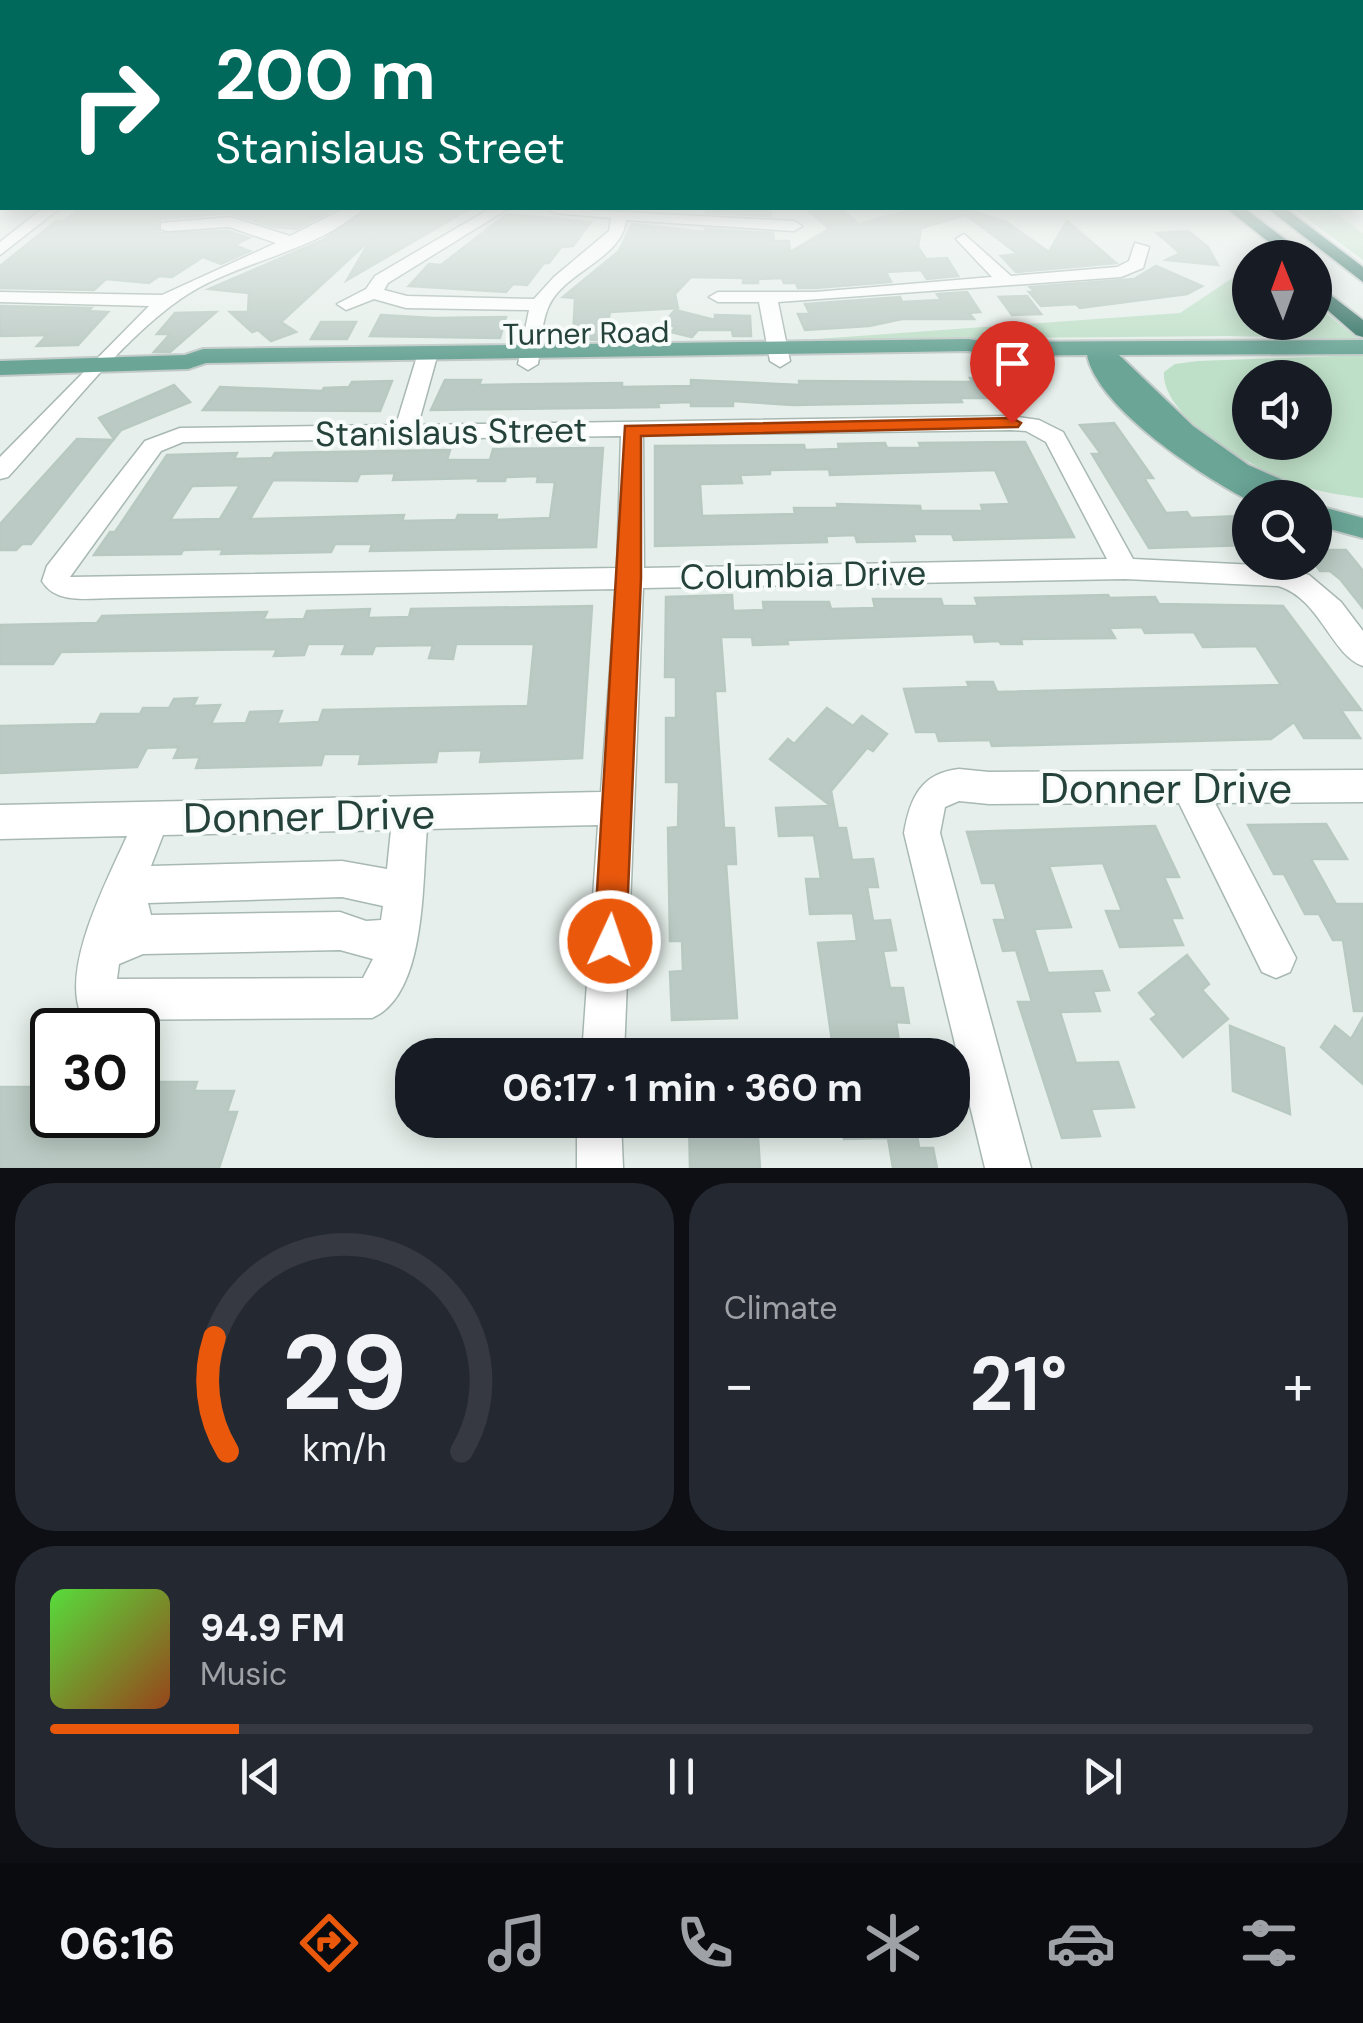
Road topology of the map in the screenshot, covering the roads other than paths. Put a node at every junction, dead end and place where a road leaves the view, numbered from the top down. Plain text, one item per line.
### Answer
1 (263, 254) edge
2 (425, 254) edge
3 (593, 254) edge
4 (979, 254) edge
5 (1139, 254) edge
6 (1337, 254) edge
7 (1363, 274) edge
8 (1008, 283) junction
9 (1332, 284) edge
10 (373, 294) junction
11 (0, 297) edge
12 (718, 297) dead end
13 (768, 299) junction
14 (166, 301) junction
15 (346, 304) dead end
16 (539, 305) junction
17 (1332, 309) edge
18 (1363, 309) edge
19 (1360, 342) edge
20 (1172, 348) junction
21 (986, 349) junction
22 (1101, 349) junction
23 (779, 354) junction
24 (529, 358) junction
25 (926, 358) junction
26 (426, 360) junction
27 (101, 366) junction
28 (0, 368) edge
29 (1117, 388) junction
30 (1146, 394) junction
31 (632, 430) junction
32 (405, 432) junction
33 (0, 471) edge
34 (1236, 480) edge
35 (1261, 480) edge
36 (1332, 507) edge
37 (1363, 515) edge
38 (1332, 520) edge
39 (1363, 528) edge
40 (75, 548) joint
41 (1125, 569) junction
42 (630, 578) junction
43 (1363, 654) edge
44 (1363, 786) edge
45 (1188, 788) junction
46 (618, 808) junction
47 (411, 814) junction
48 (152, 819) junction
49 (0, 822) edge
50 (126, 885) junction
51 (406, 887) junction
52 (136, 935) junction
53 (396, 939) junction
54 (1276, 958) dead end
55 (96, 974) junction
56 (604, 1038) edge
57 (599, 1138) edge
58 (600, 1168) edge
59 (1008, 1168) edge

1 - 14 street
2 - 10 street
3 - 16 street
4 - 8 street
5 - 8 street
6 - 7 highway
8 - 13 street
9 - 18 highway
10 - 15 street
10 - 16 street
11 - 14 street
12 - 13 street
13 - 23 street
14 - 27 street
16 - 24 street
17 - 19 highway
19 - 20 main road, Turner Road
20 - 22 main road, Turner Road
20 - 30 main road
21 - 22 main road, Turner Road
21 - 23 main road, Turner Road
21 - 25 main road, Turner Road
22 - 29 main road
22 - 30 main road
23 - 24 main road, Turner Road
23 - 25 main road, Turner Road
24 - 26 main road, Turner Road
25 - 29 main road
26 - 27 main road, Turner Road
26 - 32 street
27 - 28 main road, Turner Road
27 - 33 street
29 - 34 main road
30 - 35 main road
31 - 32 street, Stanislaus Street
31 - 41 street, Stanislaus Street
31 - 42 street
32 - 40 street, Stanislaus Street
36 - 37 main road
38 - 39 main road
40 - 42 street, Columbia Drive
41 - 42 street, Columbia Drive
41 - 43 street, Columbia Drive
42 - 46 street
44 - 45 street, Donner Drive
45 - 54 street
45 - 59 street, Donner Drive
46 - 47 street, Donner Drive
46 - 56 street
47 - 48 street, Donner Drive
47 - 51 street
48 - 49 street, Donner Drive
48 - 50 street
50 - 51 street
50 - 52 street
50 - 55 street
51 - 53 street
52 - 53 street
52 - 55 street
53 - 55 street
57 - 58 street

